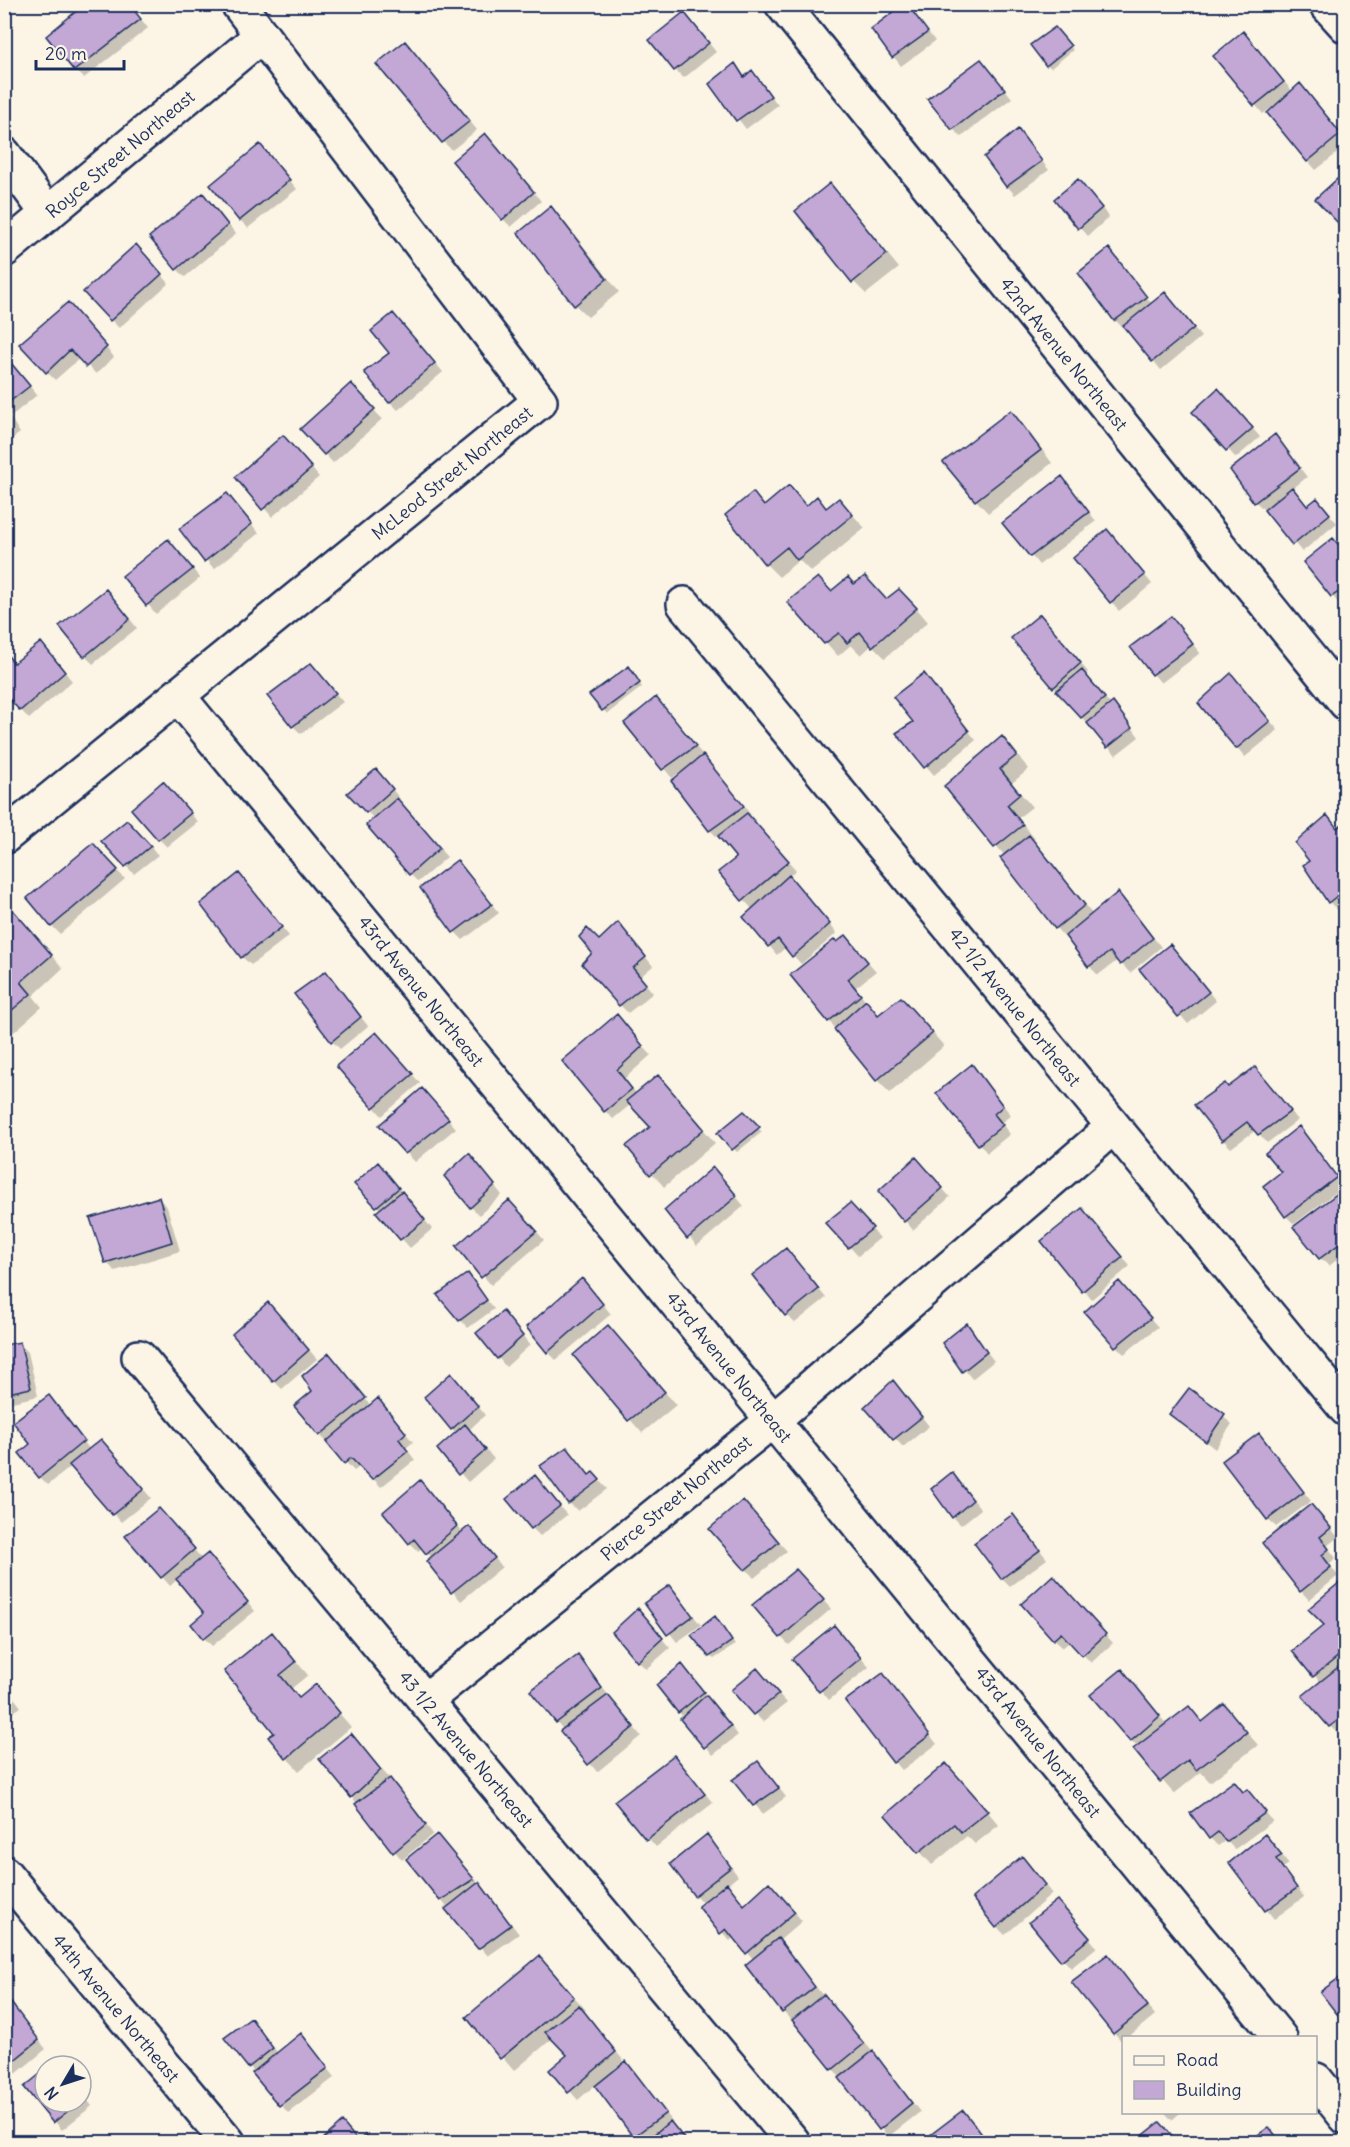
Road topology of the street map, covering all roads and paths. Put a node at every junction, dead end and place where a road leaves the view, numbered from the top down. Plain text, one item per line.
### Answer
1 (238, 4) edge
2 (782, 4) edge
3 (1326, 4) edge
4 (1346, 26) edge
5 (262, 35) junction
6 (4, 154) edge
7 (48, 214) junction
8 (4, 250) edge
9 (684, 604) dead end
10 (178, 696) junction
11 (1346, 703) edge
12 (4, 837) edge
13 (1113, 1127) junction
14 (139, 1357) dead end
15 (1346, 1409) edge
16 (773, 1420) junction
17 (426, 1700) junction
18 (4, 1873) edge
19 (1279, 2036) edge
20 (1317, 2081) edge
21 (1346, 2117) edge
22 (228, 2142) edge
23 (793, 2142) edge

1 - 5 street, McLeod Street Northeast
2 - 11 street, 42nd Avenue Northeast
3 - 4 street
5 - 7 street, Royce Street Northeast
5 - 10 street, McLeod Street Northeast
6 - 7 street
7 - 8 street, Royce Street Northeast
9 - 13 street, 42 1/2 Avenue Northeast
10 - 12 street, McLeod Street Northeast
10 - 16 street, 43rd Avenue Northeast
13 - 15 street, 42 1/2 Avenue Northeast
13 - 16 street, Pierce Street Northeast
14 - 17 street, 43 1/2 Avenue Northeast
16 - 17 street, Pierce Street Northeast
16 - 19 street, 43rd Avenue Northeast
17 - 23 street, 43 1/2 Avenue Northeast
18 - 22 street, 44th Avenue Northeast
20 - 21 street

